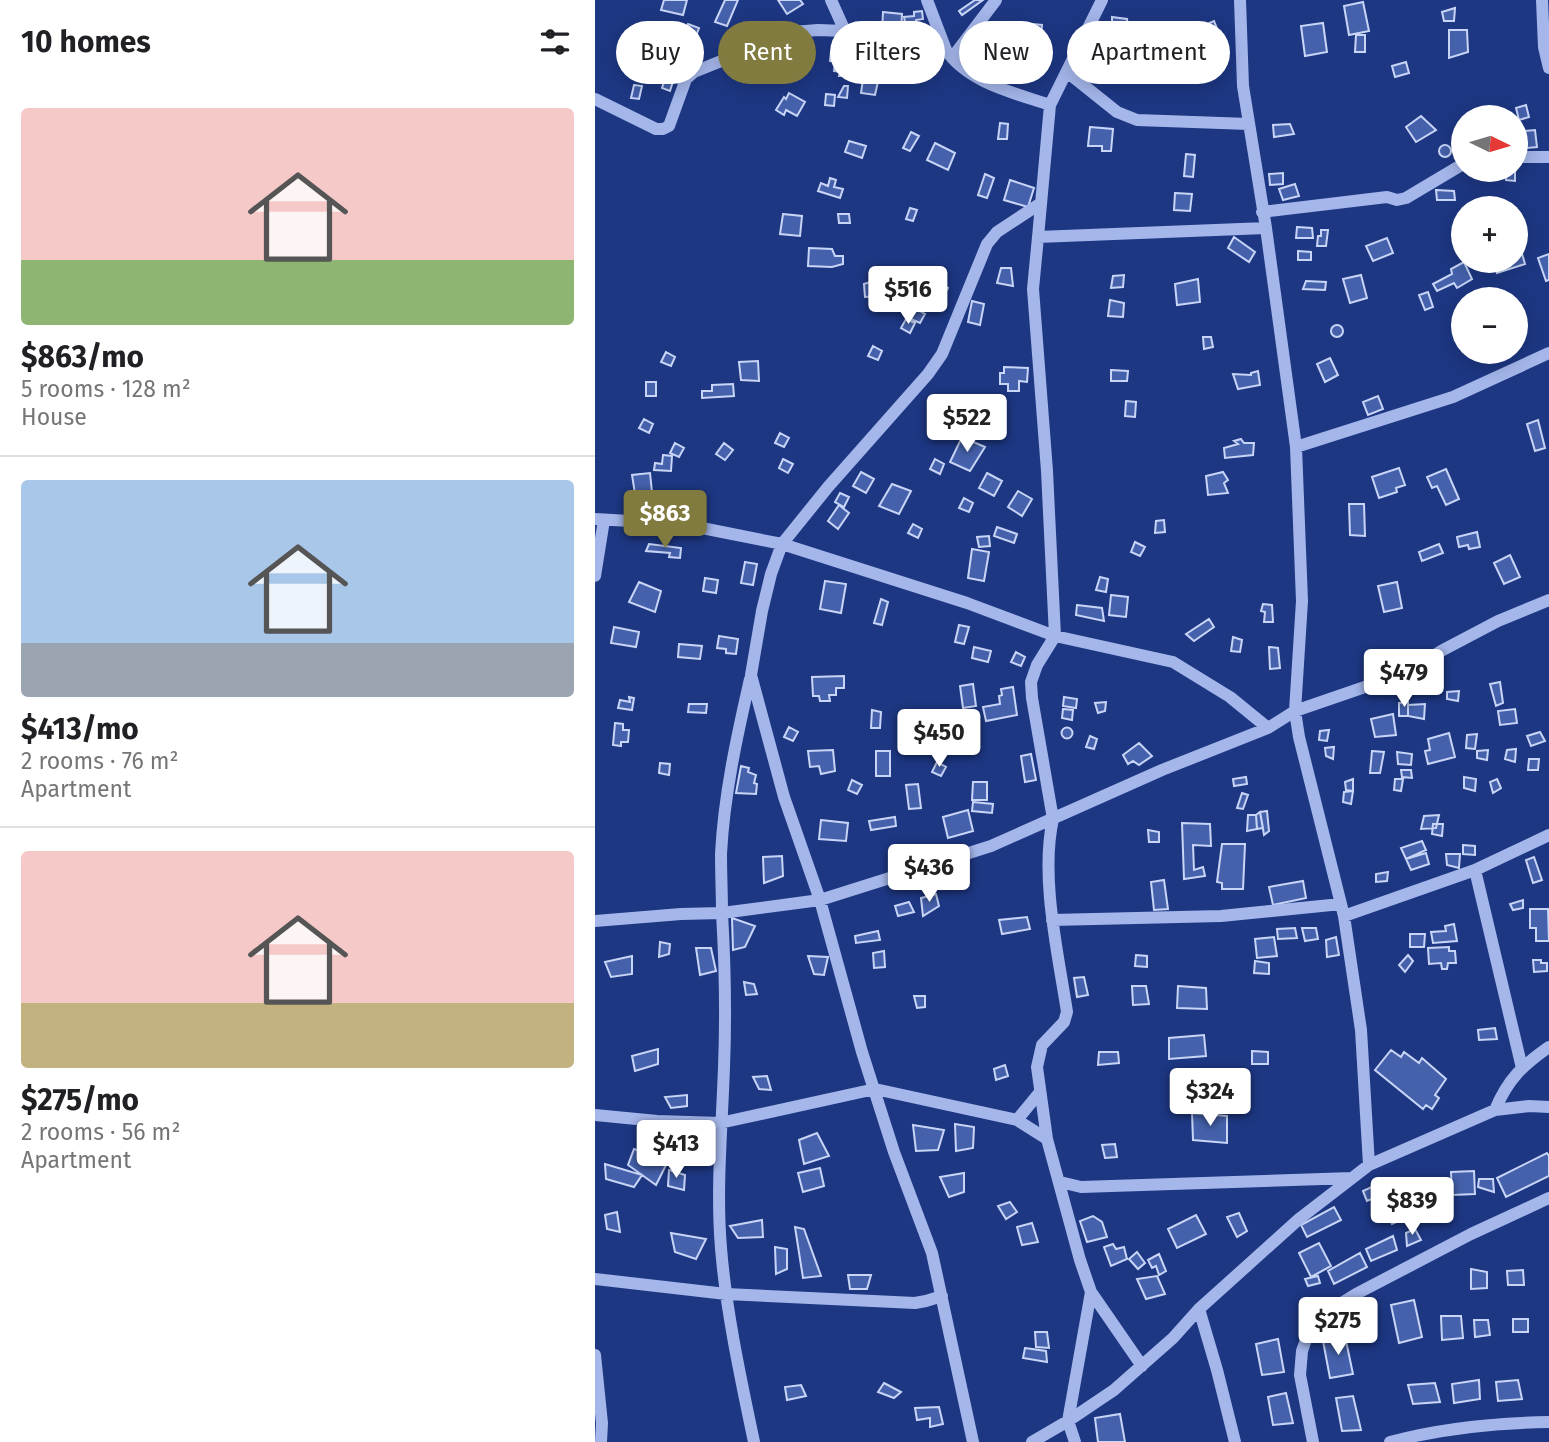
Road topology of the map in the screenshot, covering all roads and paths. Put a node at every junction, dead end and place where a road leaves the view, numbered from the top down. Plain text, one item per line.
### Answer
1 (831, 0) edge
2 (927, 0) edge
3 (996, 0) edge
4 (1102, 0) edge
5 (1240, 0) edge
6 (1542, 0) edge
7 (840, 21) edge
8 (1092, 21) edge
9 (830, 31) edge
10 (1547, 47) edge
11 (945, 53) edge
12 (949, 54) junction
13 (1549, 68) edge
14 (1067, 72) edge
15 (1082, 84) edge
16 (595, 99) edge
17 (1050, 105) junction
18 (1249, 124) junction
19 (1528, 157) edge
20 (1549, 157) edge
21 (1451, 171) edge
22 (1041, 203) junction
23 (1262, 212) junction
24 (1266, 228) junction
25 (1038, 237) junction
26 (1549, 353) edge
27 (1296, 447) junction
28 (599, 519) edge
29 (782, 544) junction
30 (595, 576) edge
31 (1549, 600) edge
32 (1055, 636) junction
33 (751, 675) junction
34 (1295, 711) junction
35 (1268, 728) junction
36 (1053, 820) junction
37 (1549, 835) edge
38 (1475, 870) junction
39 (820, 900) junction
40 (1342, 910) junction
41 (722, 913) junction
42 (1052, 920) junction
43 (595, 921) edge
44 (1549, 1047) edge
45 (1522, 1068) junction
46 (875, 1089) junction
47 (1040, 1092) junction
48 (1549, 1107) edge
49 (1495, 1110) junction
50 (595, 1115) edge
51 (1017, 1120) junction
52 (720, 1123) junction
53 (1047, 1139) junction
54 (1369, 1165) junction
55 (1352, 1178) junction
56 (1060, 1182) junction
57 (1549, 1198) edge
58 (595, 1279) edge
59 (1091, 1292) junction
60 (726, 1294) junction
61 (941, 1296) junction
62 (1199, 1309) junction
63 (595, 1355) edge
64 (1142, 1366) junction
65 (1068, 1421) junction
66 (1549, 1422) edge
67 (599, 1423) edge
68 (601, 1442) edge
69 (754, 1442) edge
70 (974, 1442) edge
71 (1032, 1442) edge
72 (1075, 1442) edge
73 (1235, 1442) edge
74 (1313, 1442) edge
75 (1390, 1442) edge

1 - 7 street
2 - 12 street
3 - 12 street
4 - 8 street
5 - 18 street
6 - 10 street
9 - 16 street
10 - 13 street
11 - 12 street
12 - 17 street
14 - 17 street
15 - 18 street
17 - 22 street
18 - 23 street
19 - 20 street
21 - 23 street
22 - 25 street
22 - 29 street
23 - 24 street
24 - 25 street
24 - 27 street
25 - 32 street
26 - 27 street
27 - 34 street
28 - 29 street
28 - 30 street
29 - 32 street
29 - 33 street
31 - 34 street
32 - 35 street
32 - 36 street
33 - 39 street
33 - 41 street
34 - 35 street
34 - 40 street
35 - 36 street
36 - 39 street
36 - 42 street
37 - 38 street
38 - 40 street
38 - 45 street
39 - 41 street
39 - 46 street
40 - 42 street
40 - 54 street
41 - 43 street
41 - 52 street
42 - 47 street
44 - 45 street
45 - 49 street
46 - 51 street
46 - 52 street
46 - 61 street
47 - 51 street
47 - 53 street
48 - 49 street
49 - 54 street
50 - 52 street
51 - 53 street
52 - 60 street
53 - 56 street
54 - 55 street
55 - 56 street
55 - 62 street
56 - 59 street
57 - 74 street
58 - 60 street
59 - 64 street
59 - 65 street
60 - 61 street
60 - 69 street
61 - 70 street
62 - 64 street
62 - 73 street
63 - 67 street
64 - 65 street
65 - 71 street
65 - 72 street
66 - 75 street
67 - 68 street

